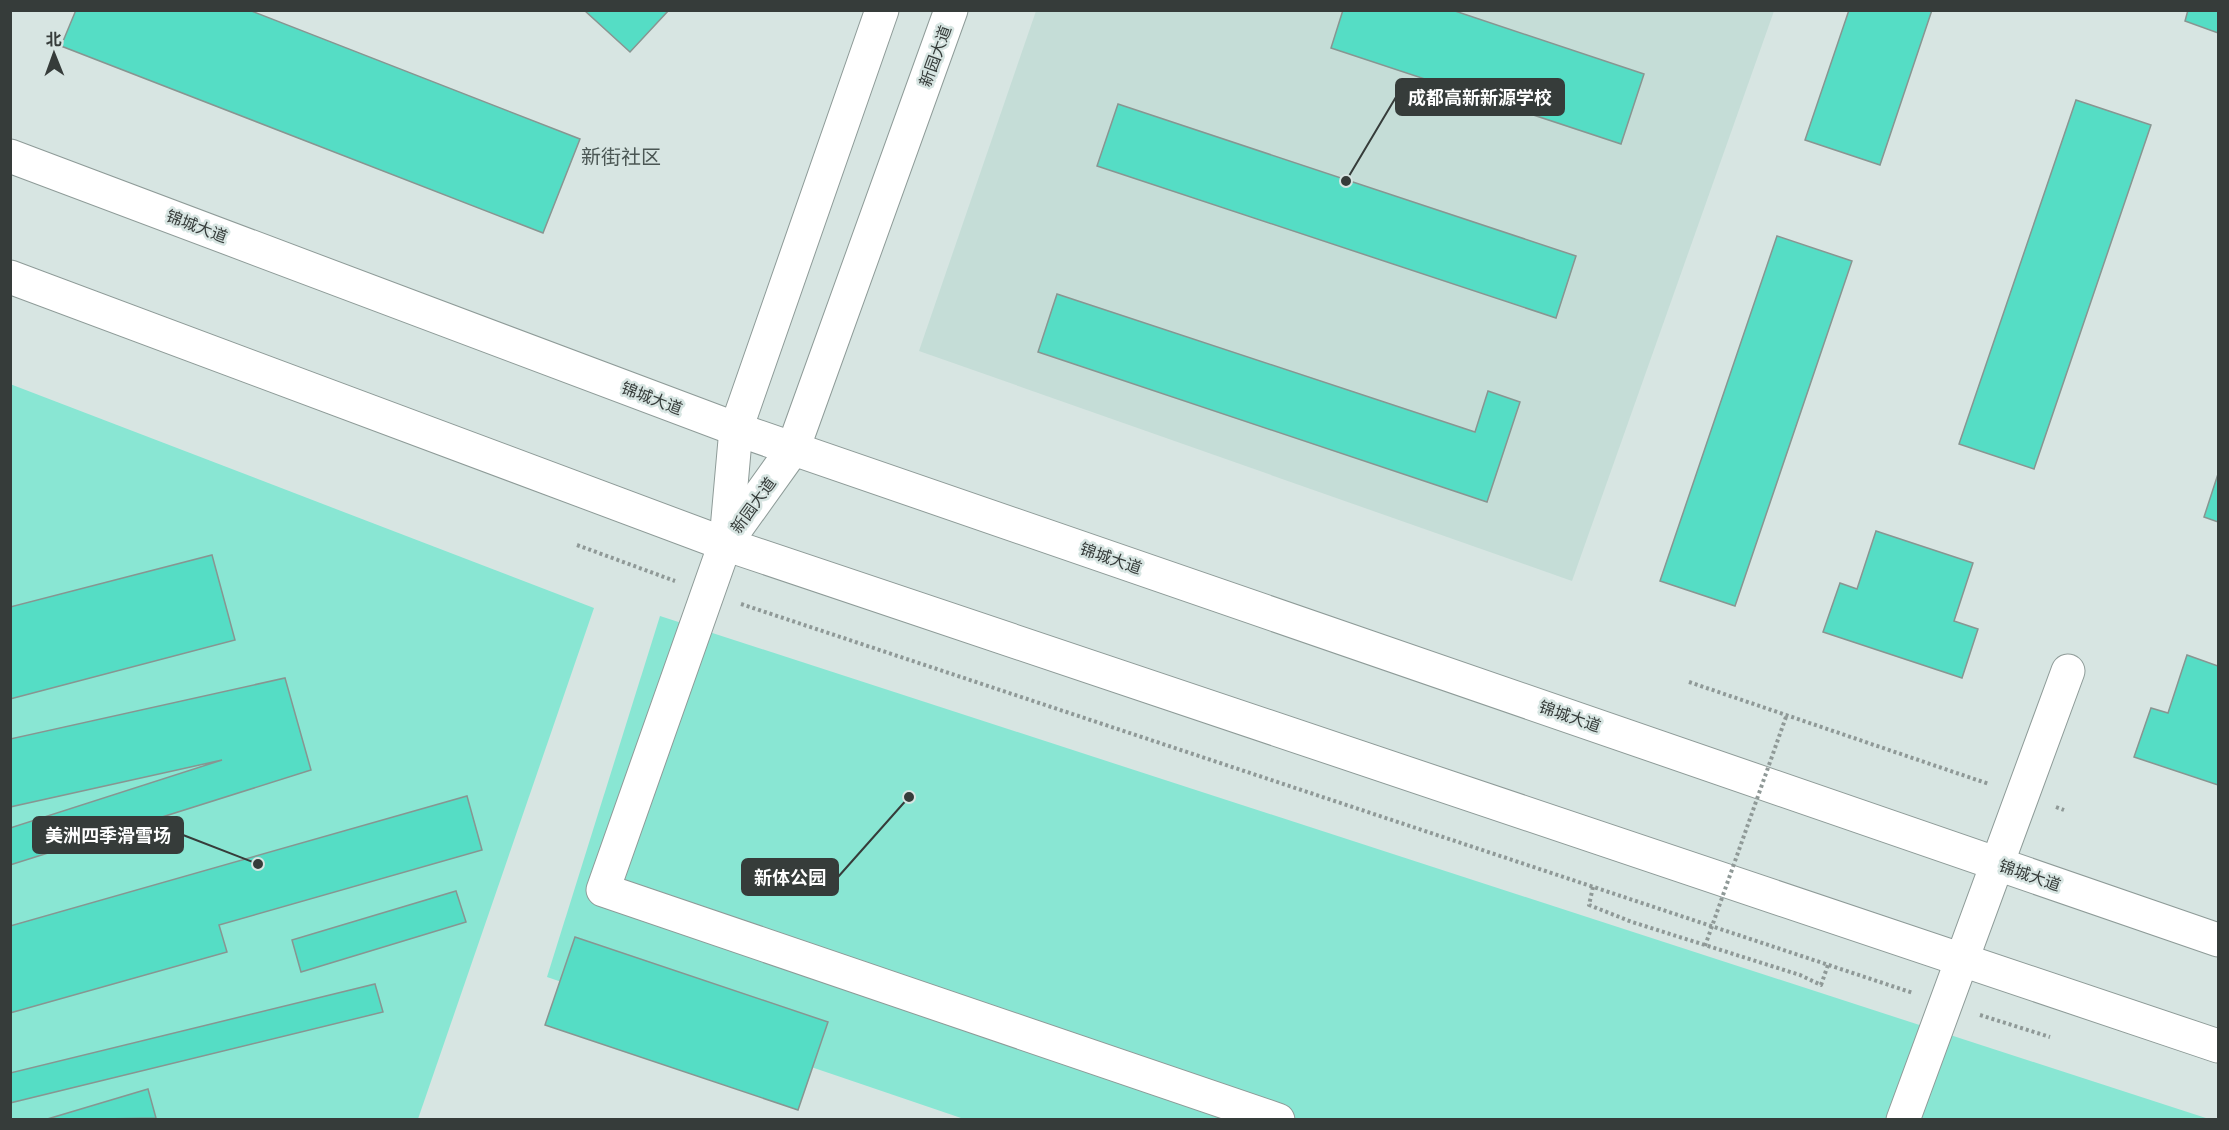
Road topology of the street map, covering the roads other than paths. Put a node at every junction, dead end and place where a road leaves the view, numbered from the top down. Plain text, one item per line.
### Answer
1 (882, 10) edge
2 (951, 10) edge
3 (10, 156) edge
4 (10, 277) edge
5 (736, 429) junction
6 (793, 449) junction
7 (725, 544) junction
8 (2068, 671) dead end
9 (1997, 864) junction
10 (2218, 940) edge
11 (1962, 960) junction
12 (2218, 1046) edge
13 (1278, 1119) edge
14 (1903, 1119) edge

1 - 5 main road, 新园大道
2 - 6 main road, 新园大道
3 - 5 main road, 锦城大道
4 - 7 main road
5 - 6 main road, 锦城大道
5 - 7 main road, 新园大道
6 - 7 main road, 新园大道
6 - 9 main road, 锦城大道
7 - 11 main road
7 - 13 main road
8 - 9 main road
9 - 10 main road, 锦城大道
9 - 11 main road
11 - 12 main road
11 - 14 main road

